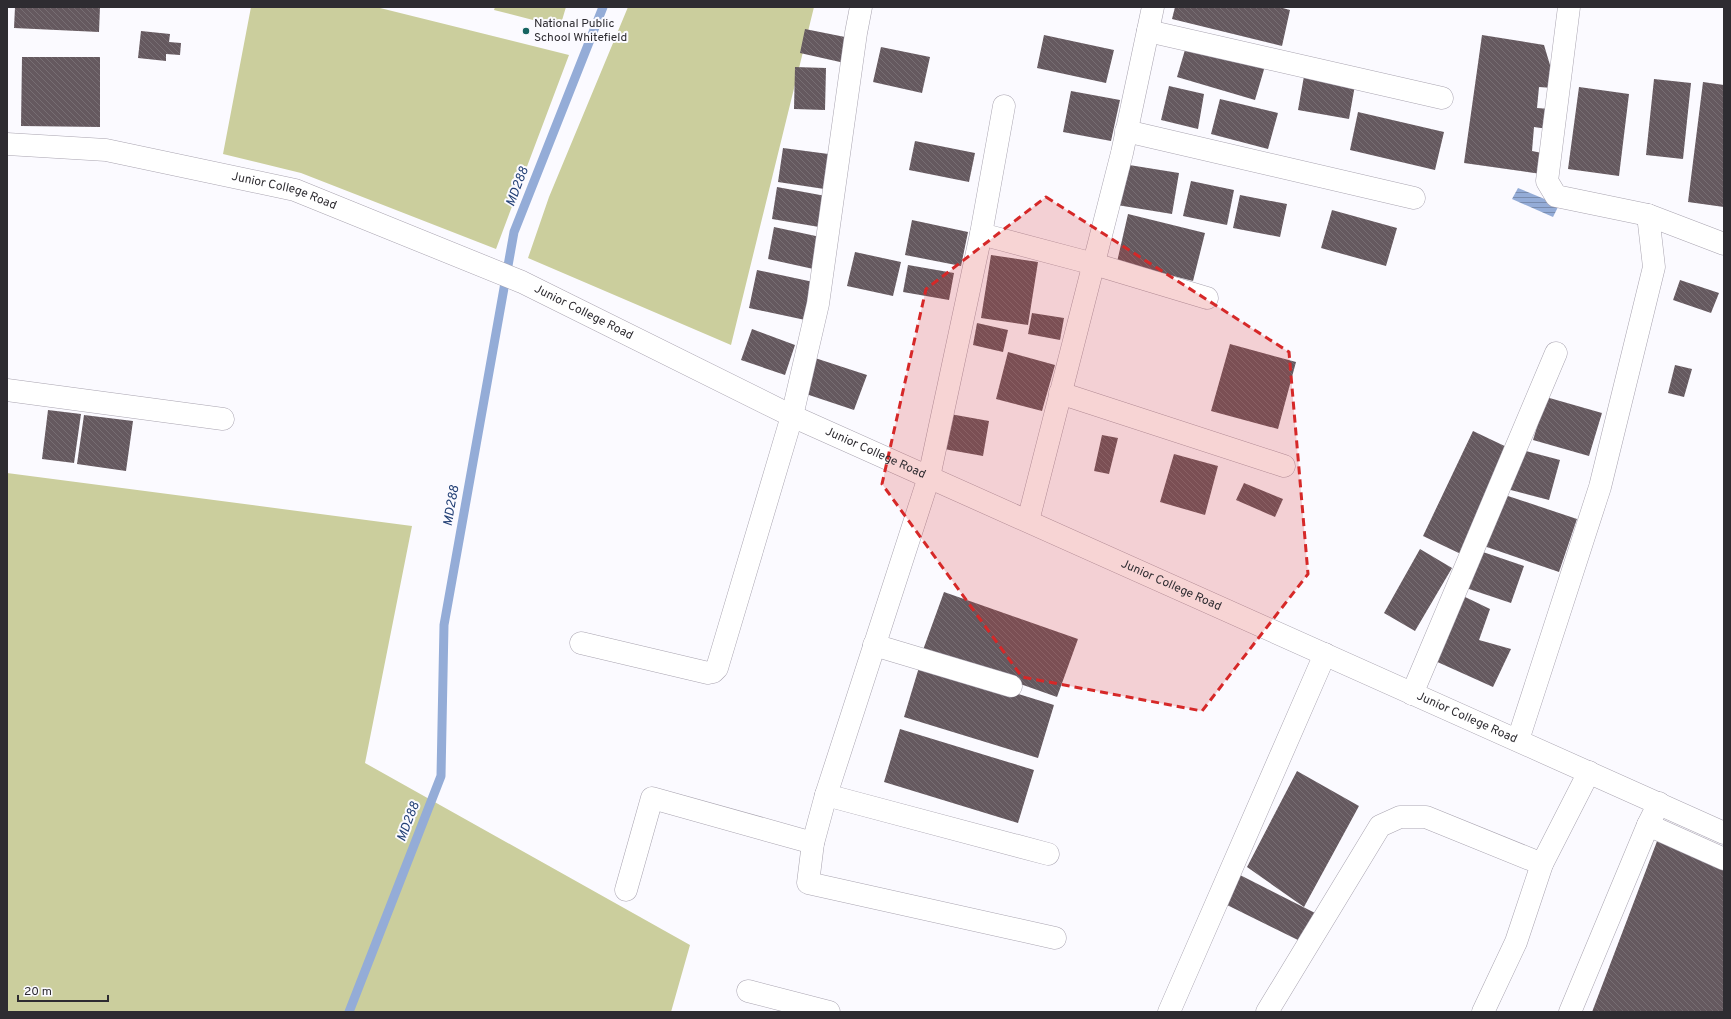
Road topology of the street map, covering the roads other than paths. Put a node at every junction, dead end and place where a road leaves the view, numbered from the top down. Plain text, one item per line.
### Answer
1 (861, 7) edge
2 (1153, 7) edge
3 (1569, 7) edge
4 (1148, 31) junction
5 (1442, 98) dead end
6 (1004, 106) dead end
7 (1126, 131) junction
8 (7, 144) edge
9 (1414, 198) dead end
10 (1648, 215) junction
11 (981, 234) junction
12 (1724, 244) edge
13 (1094, 264) junction
14 (1207, 298) dead end
15 (1556, 353) dead end
16 (7, 390) edge
17 (1060, 394) junction
18 (792, 416) junction
19 (223, 419) dead end
20 (1284, 466) dead end
21 (929, 477) junction
22 (1028, 521) junction
23 (581, 643) dead end
24 (874, 645) junction
25 (1325, 654) junction
26 (1011, 686) dead end
27 (1412, 694) junction
28 (1518, 740) junction
29 (1589, 772) junction
30 (826, 795) junction
31 (1659, 803) junction
32 (1648, 825) junction
33 (1724, 833) edge
34 (813, 843) junction
35 (1048, 854) dead end
36 (1724, 858) edge
37 (1542, 864) junction
38 (626, 890) dead end
39 (1055, 938) dead end
40 (748, 991) dead end
41 (789, 1007) edge
42 (829, 1012) edge
43 (1169, 1012) edge
44 (1267, 1012) edge
45 (1483, 1012) edge
46 (1570, 1012) edge

1 - 18 street
2 - 4 street
3 - 10 street
4 - 5 street
4 - 7 street
6 - 11 street
7 - 9 street
7 - 13 street
8 - 18 street, Junior College Road
10 - 12 street
10 - 28 street
11 - 13 street
11 - 21 street
13 - 14 street
13 - 17 street
15 - 27 street
16 - 19 street
17 - 20 street
17 - 22 street
18 - 21 street, Junior College Road
18 - 23 street
21 - 22 street, Junior College Road
21 - 24 street
22 - 25 street, Junior College Road
24 - 26 street
24 - 30 street
25 - 27 street, Junior College Road
25 - 43 street
27 - 28 street, Junior College Road
28 - 29 street, Junior College Road
29 - 31 street, Junior College Road
29 - 37 street
30 - 34 street
30 - 35 street
31 - 32 street
31 - 33 street, Junior College Road
32 - 36 street
32 - 46 street
34 - 38 street
34 - 39 street
37 - 44 street
37 - 45 street
40 - 41 street
41 - 42 street

